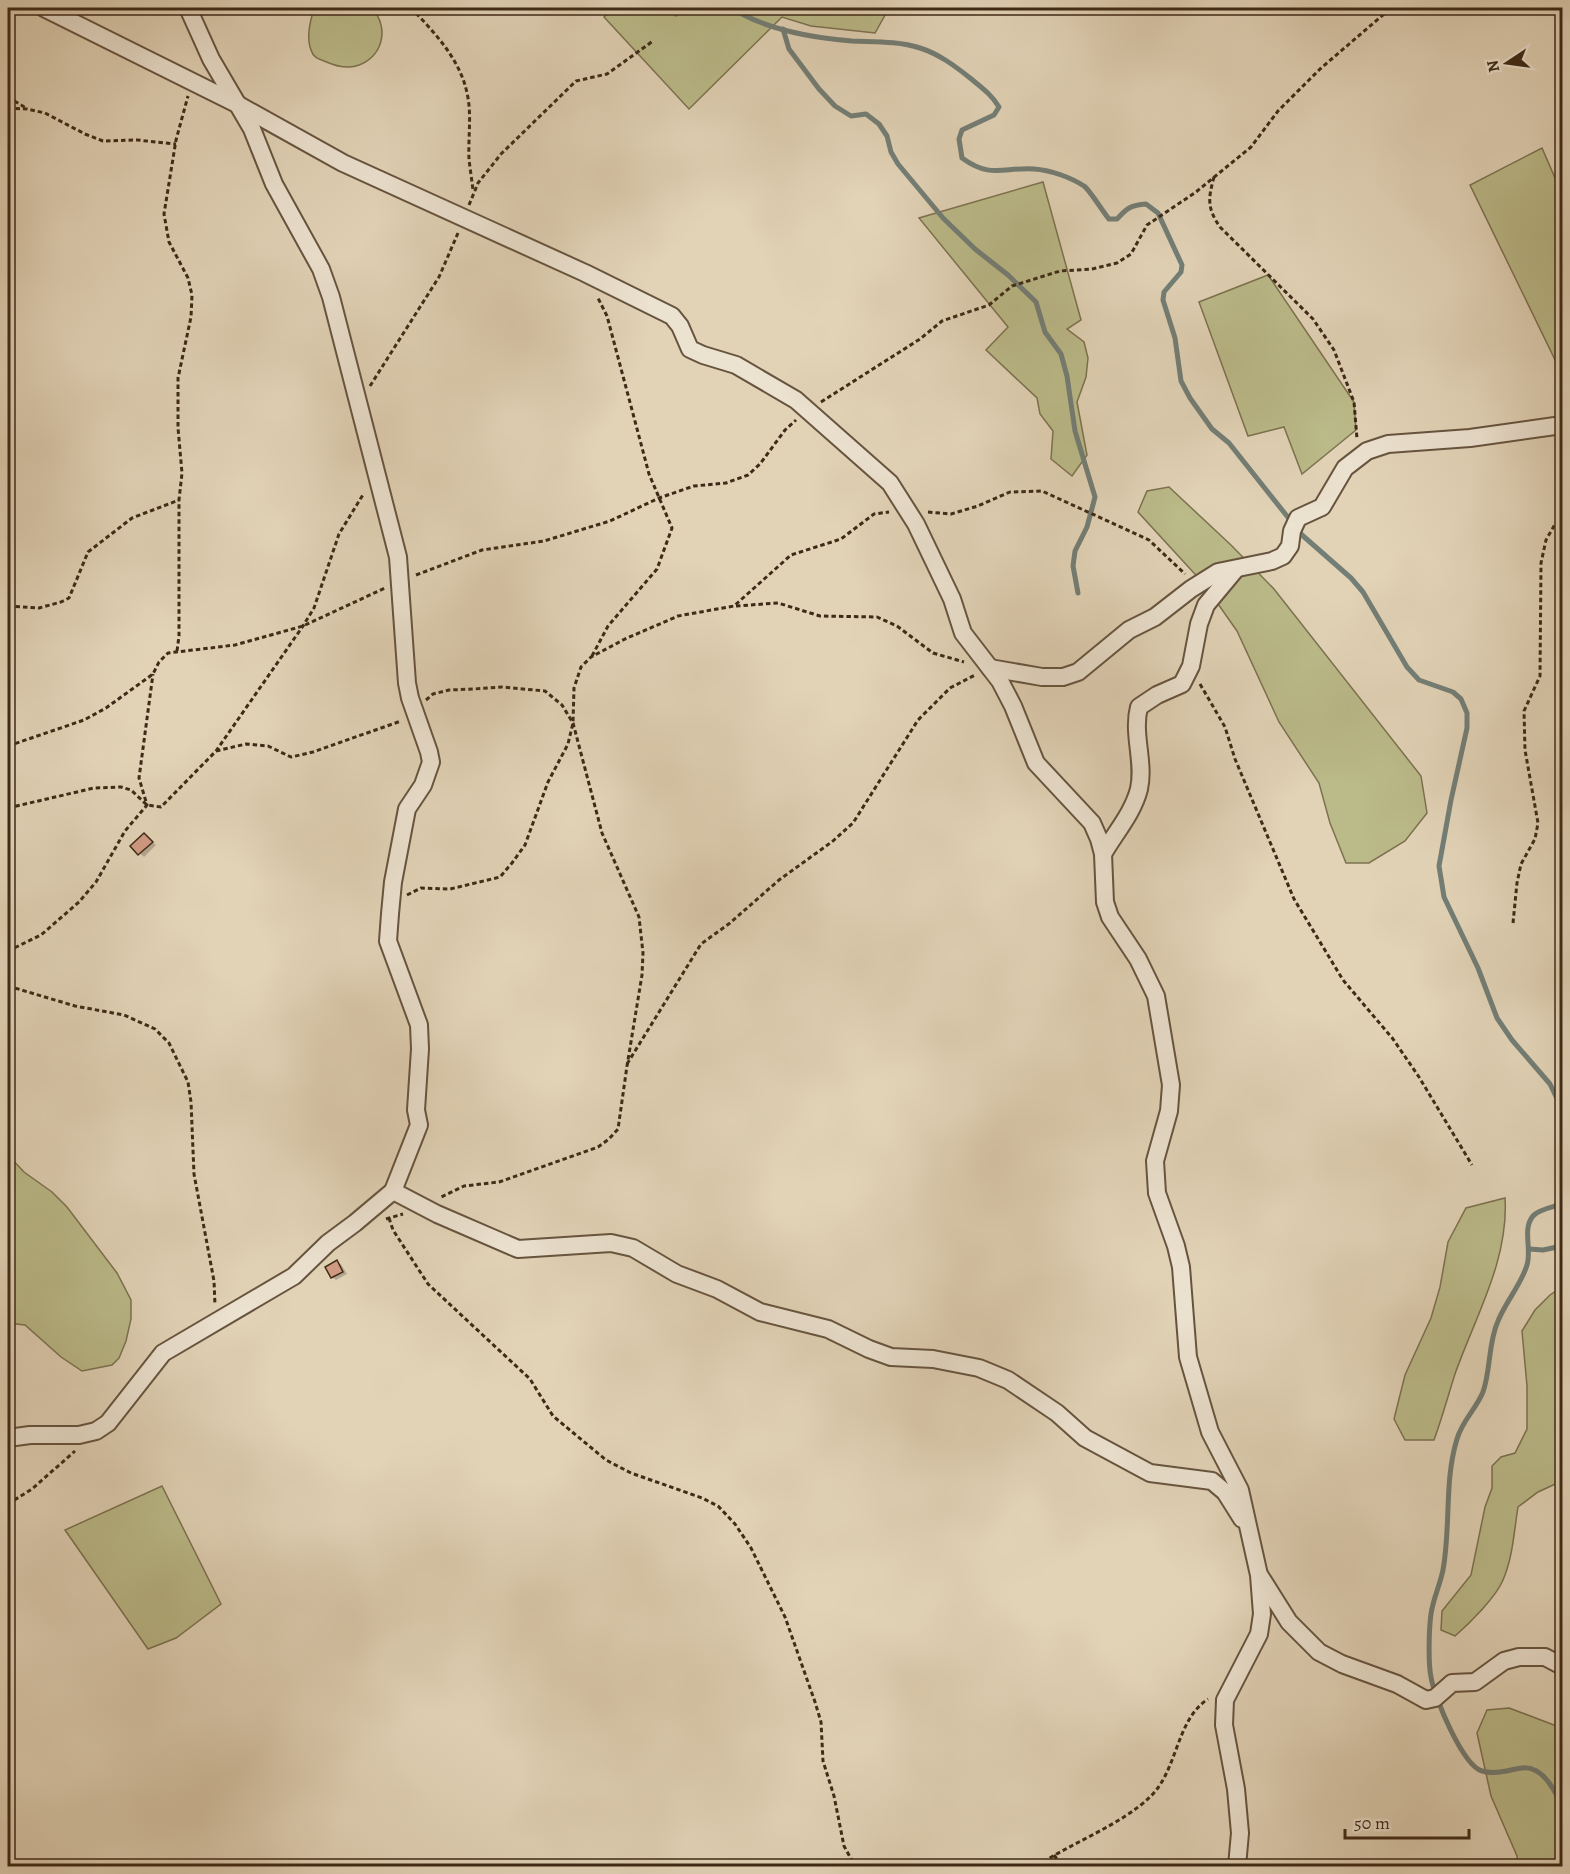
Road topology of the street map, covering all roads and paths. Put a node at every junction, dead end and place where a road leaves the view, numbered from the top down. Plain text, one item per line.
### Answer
1 (44, 8) edge
2 (188, 8) edge
3 (411, 8) edge
4 (1391, 8) edge
5 (653, 41) dead end
6 (192, 82) junction
7 (8, 97) edge
8 (237, 104) junction
9 (8, 108) edge
10 (27, 109) junction
11 (176, 144) junction
12 (1214, 177) junction
13 (474, 194) junction
14 (465, 217) junction
15 (585, 273) junction
16 (359, 404) junction
17 (807, 410) junction
18 (1563, 425) edge
19 (1357, 440) dead end
20 (364, 493) dead end
21 (659, 498) junction
22 (179, 500) junction
23 (908, 511) junction
24 (1563, 512) edge
25 (1236, 569) junction
26 (400, 580) junction
27 (1197, 585) junction
28 (8, 606) edge
29 (734, 606) junction
30 (303, 626) junction
31 (177, 651) junction
32 (591, 657) junction
33 (1191, 666) junction
34 (990, 668) junction
35 (153, 674) junction
36 (414, 711) junction
37 (573, 723) junction
38 (8, 746) edge
39 (216, 751) junction
40 (147, 805) junction
41 (8, 808) edge
42 (1103, 854) junction
43 (390, 914) junction
44 (1512, 923) dead end
45 (8, 951) edge
46 (8, 986) edge
47 (627, 1066) junction
48 (1472, 1165) dead end
49 (393, 1191) junction
50 (422, 1206) junction
51 (389, 1219) junction
52 (380, 1220) dead end
53 (216, 1322) junction
54 (96, 1431) junction
55 (8, 1438) edge
56 (8, 1504) edge
57 (1248, 1528) junction
58 (1259, 1575) junction
59 (1563, 1666) edge
60 (1234, 1681) junction
61 (1054, 1855) junction
62 (855, 1866) edge
63 (1037, 1866) edge
64 (1062, 1866) edge
65 (1238, 1866) edge

1 - 6 street
2 - 8 street
3 - 13 path
4 - 12 path
5 - 13 path
6 - 8 street
6 - 11 path
7 - 10 path
8 - 14 street
8 - 16 street
9 - 10 path
10 - 11 path
11 - 22 path
12 - 17 path
12 - 19 path
13 - 14 path
14 - 15 street
14 - 16 path
15 - 17 street
15 - 21 path
16 - 26 street
17 - 21 path
17 - 23 street
18 - 25 street
20 - 30 path
21 - 26 path
21 - 32 path
22 - 28 path
22 - 31 path
23 - 27 path
23 - 29 path
23 - 34 street
24 - 44 path
25 - 27 street
25 - 33 street
26 - 30 path
26 - 36 street
27 - 34 street
29 - 32 path
29 - 34 path
30 - 31 path
30 - 39 path
31 - 35 path
32 - 37 path
33 - 42 street
33 - 48 path
34 - 42 street
34 - 47 path
35 - 38 path
35 - 40 path
36 - 37 path
36 - 39 path
36 - 43 street
37 - 43 path
37 - 47 path
39 - 40 path
40 - 41 path
40 - 45 path
42 - 57 street
43 - 49 street
46 - 53 path
47 - 50 path
49 - 50 street
49 - 51 path
49 - 53 street
50 - 51 path
50 - 57 street
51 - 52 path
51 - 62 path
53 - 54 street
54 - 55 street
54 - 56 path
57 - 58 street
58 - 59 street
58 - 60 street
60 - 61 path
60 - 65 street
61 - 63 path
61 - 64 path

